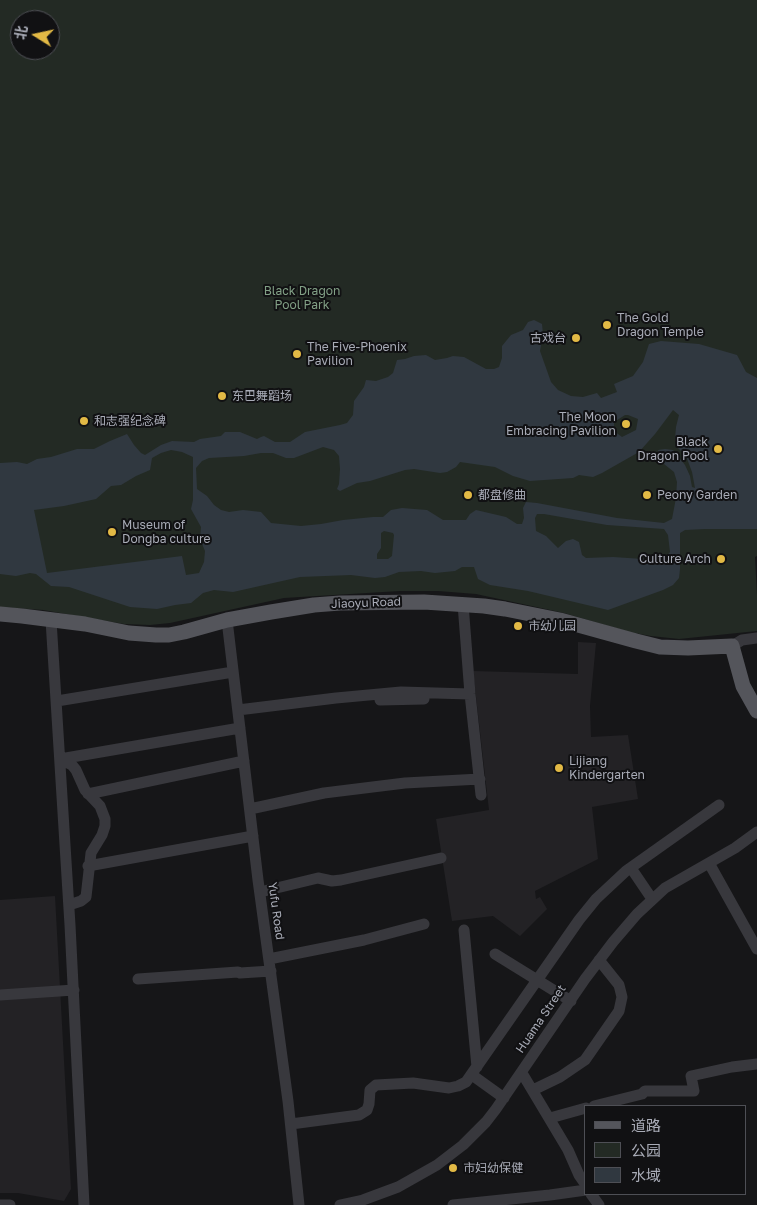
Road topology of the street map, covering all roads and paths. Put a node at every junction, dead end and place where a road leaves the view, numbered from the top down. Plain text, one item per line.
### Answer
1 (464, 604) junction
2 (0, 614) edge
3 (51, 620) junction
4 (227, 620) junction
5 (757, 638) edge
6 (732, 646) junction
7 (233, 672) junction
8 (467, 696) junction
9 (56, 701) junction
10 (757, 711) edge
11 (237, 718) junction
12 (60, 758) junction
13 (244, 761) junction
14 (480, 779) junction
15 (88, 794) junction
16 (481, 795) dead end
17 (719, 805) dead end
18 (250, 809) junction
19 (757, 832) edge
20 (253, 836) junction
21 (441, 858) dead end
22 (709, 863) junction
23 (88, 866) junction
24 (631, 868) junction
25 (260, 892) junction
26 (652, 899) junction
27 (69, 905) junction
28 (424, 924) dead end
29 (464, 930) dead end
30 (757, 949) edge
31 (495, 954) dead end
32 (269, 959) junction
33 (600, 960) junction
34 (271, 971) junction
35 (138, 979) dead end
36 (538, 980) junction
37 (74, 990) junction
38 (0, 995) edge
39 (570, 1001) junction
40 (757, 1064) edge
41 (475, 1071) junction
42 (522, 1073) junction
43 (533, 1090) junction
44 (504, 1098) junction
45 (598, 1105) edge
46 (584, 1109) edge
47 (550, 1118) junction
48 (291, 1124) junction
49 (584, 1182) edge
50 (584, 1190) edge
51 (364, 1203) edge
52 (0, 1204) edge
53 (10, 1205) edge
54 (84, 1205) edge
55 (299, 1205) edge
56 (340, 1205) edge
57 (453, 1205) edge

1 - 4 main road, Jiaoyu Road
1 - 6 main road, Jiaoyu Road
1 - 8 street
2 - 3 main road, Jiaoyu Road
3 - 4 main road, Jiaoyu Road
3 - 9 street
4 - 7 street, Yufu Road
5 - 6 street
6 - 10 main road
7 - 9 street
7 - 11 street, Yufu Road
8 - 11 street
8 - 14 street
9 - 12 street
11 - 12 street
11 - 13 street, Yufu Road
12 - 15 street
12 - 27 street
13 - 15 street
13 - 18 street, Yufu Road
14 - 16 street
14 - 18 street
15 - 23 street
17 - 24 street
18 - 20 street, Yufu Road
19 - 22 street, Huama Street
20 - 23 street
20 - 25 street, Yufu Road
21 - 25 street
22 - 26 street, Huama Street
22 - 30 street
23 - 27 street
24 - 26 street
24 - 36 street
25 - 32 street, Yufu Road
26 - 33 street, Huama Street
27 - 37 street
28 - 32 street
29 - 41 street
31 - 36 street
32 - 34 street, Yufu Road
33 - 39 street, Huama Street
33 - 43 street
34 - 35 street
34 - 48 street, Yufu Road
36 - 39 street
36 - 41 street
37 - 38 street
37 - 54 street
39 - 42 street, Huama Street
40 - 45 street
41 - 44 street
41 - 48 street
42 - 43 street
42 - 44 street, Huama Street
43 - 47 street
44 - 51 street, Huama Street
46 - 47 street
47 - 49 street
48 - 55 street, Yufu Road
50 - 57 street
51 - 56 street, Huama Street
52 - 53 street

